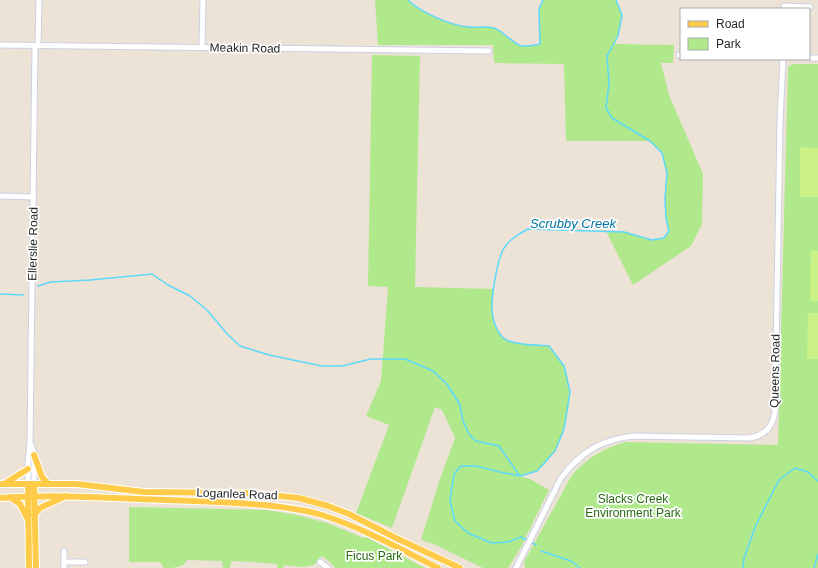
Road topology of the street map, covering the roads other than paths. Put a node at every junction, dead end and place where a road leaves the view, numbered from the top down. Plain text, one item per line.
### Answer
1 (39, 0) edge
2 (203, 0) edge
3 (784, 0) edge
4 (810, 7) dead end
5 (784, 8) edge
6 (0, 45) edge
7 (37, 45) junction
8 (202, 47) junction
9 (489, 51) dead end
10 (783, 60) edge
11 (0, 196) edge
12 (34, 197) junction
13 (30, 442) junction
14 (34, 455) junction
15 (28, 469) junction
16 (2, 484) edge
17 (31, 484) junction
18 (48, 484) junction
19 (31, 496) junction
20 (67, 496) junction
21 (10, 497) junction
22 (0, 498) edge
23 (34, 515) junction
24 (28, 522) junction
25 (64, 551) dead end
26 (520, 561) junction
27 (85, 562) dead end
28 (320, 562) dead end
29 (64, 565) edge
30 (30, 568) edge
31 (36, 568) edge
32 (328, 568) edge
33 (438, 568) edge
34 (460, 568) edge
35 (516, 568) edge
36 (520, 568) edge

1 - 7 street, Ellerslie Road
2 - 8 street
3 - 5 street
4 - 5 street
6 - 7 street, Meakin Road
7 - 8 street, Meakin Road
7 - 12 street, Ellerslie Road
8 - 9 street, Meakin Road
10 - 26 street, Queens Road
11 - 12 street
12 - 13 street, Ellerslie Road
13 - 14 street, Ellerslie Road
13 - 15 street, Ellerslie Road
14 - 17 street, Ellerslie Road
14 - 18 main road
15 - 16 main road
15 - 17 street, Ellerslie Road
16 - 17 main road, Loganlea Road
17 - 18 main road, Loganlea Road
17 - 19 main road
18 - 34 main road, Loganlea Road
19 - 20 main road, Loganlea Road
19 - 21 main road, Loganlea Road
19 - 23 main road
19 - 24 main road
20 - 23 main road
20 - 33 main road, Loganlea Road
21 - 22 main road, Loganlea Road
21 - 24 main road
23 - 31 main road
24 - 30 main road
25 - 29 street
26 - 35 street, Queens Road
26 - 36 street
27 - 29 street
28 - 32 street

